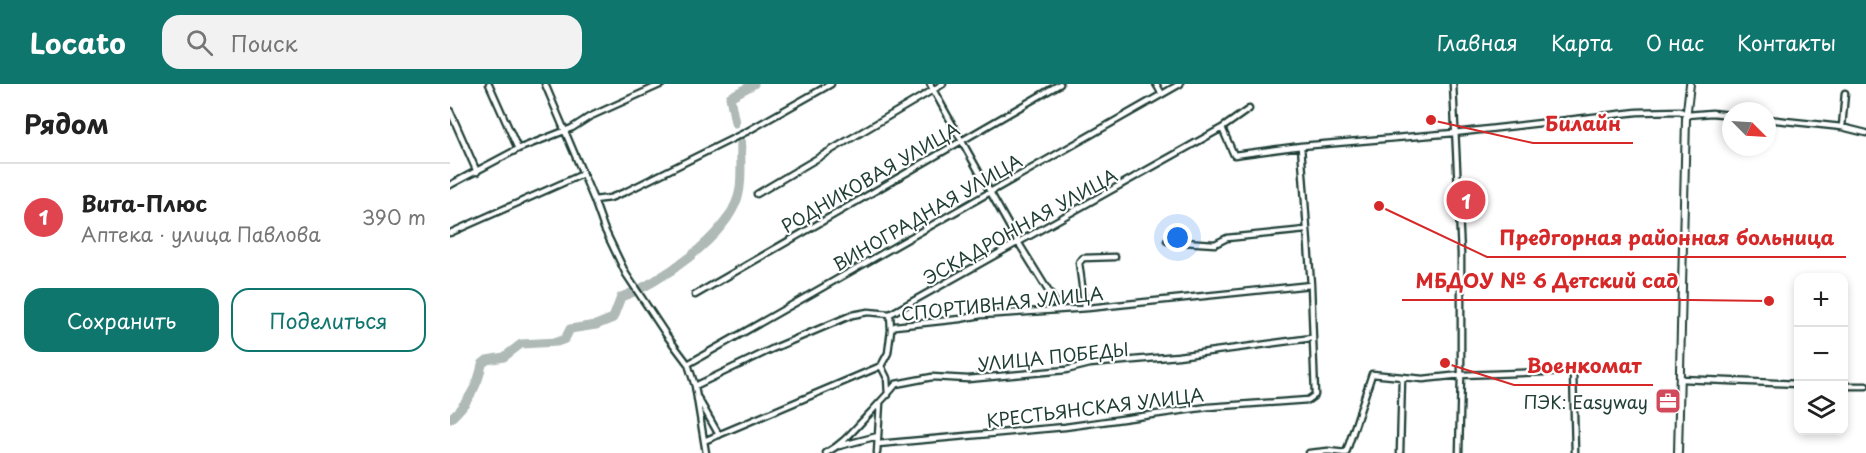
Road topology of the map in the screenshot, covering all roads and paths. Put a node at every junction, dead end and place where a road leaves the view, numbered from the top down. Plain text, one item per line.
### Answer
1 (489, 84) edge
2 (545, 84) edge
3 (662, 84) edge
4 (831, 84) edge
5 (930, 84) edge
6 (943, 84) edge
7 (1060, 84) edge
8 (1156, 84) edge
9 (1180, 84) edge
10 (1453, 84) edge
11 (1690, 84) edge
12 (933, 90) junction
13 (1845, 93) dead end
14 (1162, 94) junction
15 (1249, 109) dead end
16 (450, 111) edge
17 (1722, 114) edge
18 (1687, 115) junction
19 (1776, 120) edge
20 (1842, 127) junction
21 (1222, 128) junction
22 (565, 130) junction
23 (1454, 133) junction
24 (1866, 134) edge
25 (961, 140) junction
26 (1301, 146) junction
27 (518, 148) junction
28 (477, 172) junction
29 (583, 174) junction
30 (450, 184) edge
31 (990, 192) junction
32 (757, 194) dead end
33 (594, 200) junction
34 (1306, 230) junction
35 (450, 233) edge
36 (1167, 241) dead end
37 (1018, 242) junction
38 (1115, 257) dead end
39 (1311, 285) junction
40 (695, 295) dead end
41 (1085, 308) junction
42 (1059, 310) junction
43 (890, 314) junction
44 (891, 330) junction
45 (1312, 338) junction
46 (688, 364) junction
47 (881, 366) junction
48 (1461, 375) junction
49 (1402, 378) junction
50 (1681, 379) junction
51 (1794, 384) edge
52 (695, 386) junction
53 (1848, 386) edge
54 (1866, 386) edge
55 (696, 394) junction
56 (888, 395) junction
57 (880, 403) junction
58 (719, 435) junction
59 (878, 436) junction
60 (704, 441) junction
61 (878, 444) junction
62 (839, 446) junction
63 (705, 453) edge
64 (826, 453) edge
65 (877, 453) edge
66 (1309, 453) edge
67 (1346, 453) edge
68 (1400, 453) edge
69 (1459, 453) edge
70 (1575, 453) edge
71 (1678, 453) edge

1 - 27 street
2 - 22 street
3 - 22 street
4 - 33 street
5 - 12 street
6 - 12 street
7 - 25 street, РОДНИКОВАЯ УЛИЦА
8 - 14 street
9 - 14 street, ВИНОГРАДНАЯ УЛИЦА
10 - 23 street
11 - 18 street
12 - 25 street
12 - 32 street
13 - 20 street
14 - 31 street, ВИНОГРАДНАЯ УЛИЦА
15 - 21 street, ЭСКАДРОННАЯ УЛИЦА
16 - 28 street
17 - 18 street
18 - 23 street
18 - 50 street
19 - 20 street
20 - 24 street
21 - 26 street
21 - 37 street, ЭСКАДРОННАЯ УЛИЦА
22 - 27 street
22 - 29 street
23 - 26 street
23 - 48 street
25 - 31 street
25 - 40 street, РОДНИКОВАЯ УЛИЦА
26 - 34 street
27 - 28 street
28 - 30 street
29 - 33 street
29 - 35 street
31 - 37 street
31 - 46 street, ВИНОГРАДНАЯ УЛИЦА
33 - 46 street
34 - 36 street
34 - 39 street
37 - 42 street
37 - 43 street, ЭСКАДРОННАЯ УЛИЦА
38 - 41 street
39 - 41 street, СПОРТИВНАЯ УЛИЦА
39 - 45 street
41 - 42 street, СПОРТИВНАЯ УЛИЦА
42 - 44 street, СПОРТИВНАЯ УЛИЦА
43 - 44 street
43 - 52 street
44 - 47 street, СПОРТИВНАЯ УЛИЦА
45 - 56 street, УЛИЦА ПОБЕДЫ
45 - 61 street, КРЕСТЬЯНСКАЯ УЛИЦА
46 - 52 street
47 - 56 street
47 - 58 street
48 - 49 street
48 - 69 street
48 - 70 street
49 - 67 street
49 - 68 street
50 - 51 street
50 - 71 street
52 - 55 street
53 - 54 street
55 - 58 street
55 - 60 street
56 - 57 street, УЛИЦА ПОБЕДЫ
57 - 59 street
57 - 62 street, УЛИЦА ПОБЕДЫ
58 - 60 street
59 - 61 street
59 - 62 street
60 - 63 street
61 - 65 street
62 - 64 street, УЛИЦА ПОБЕДЫ
66 - 67 street

